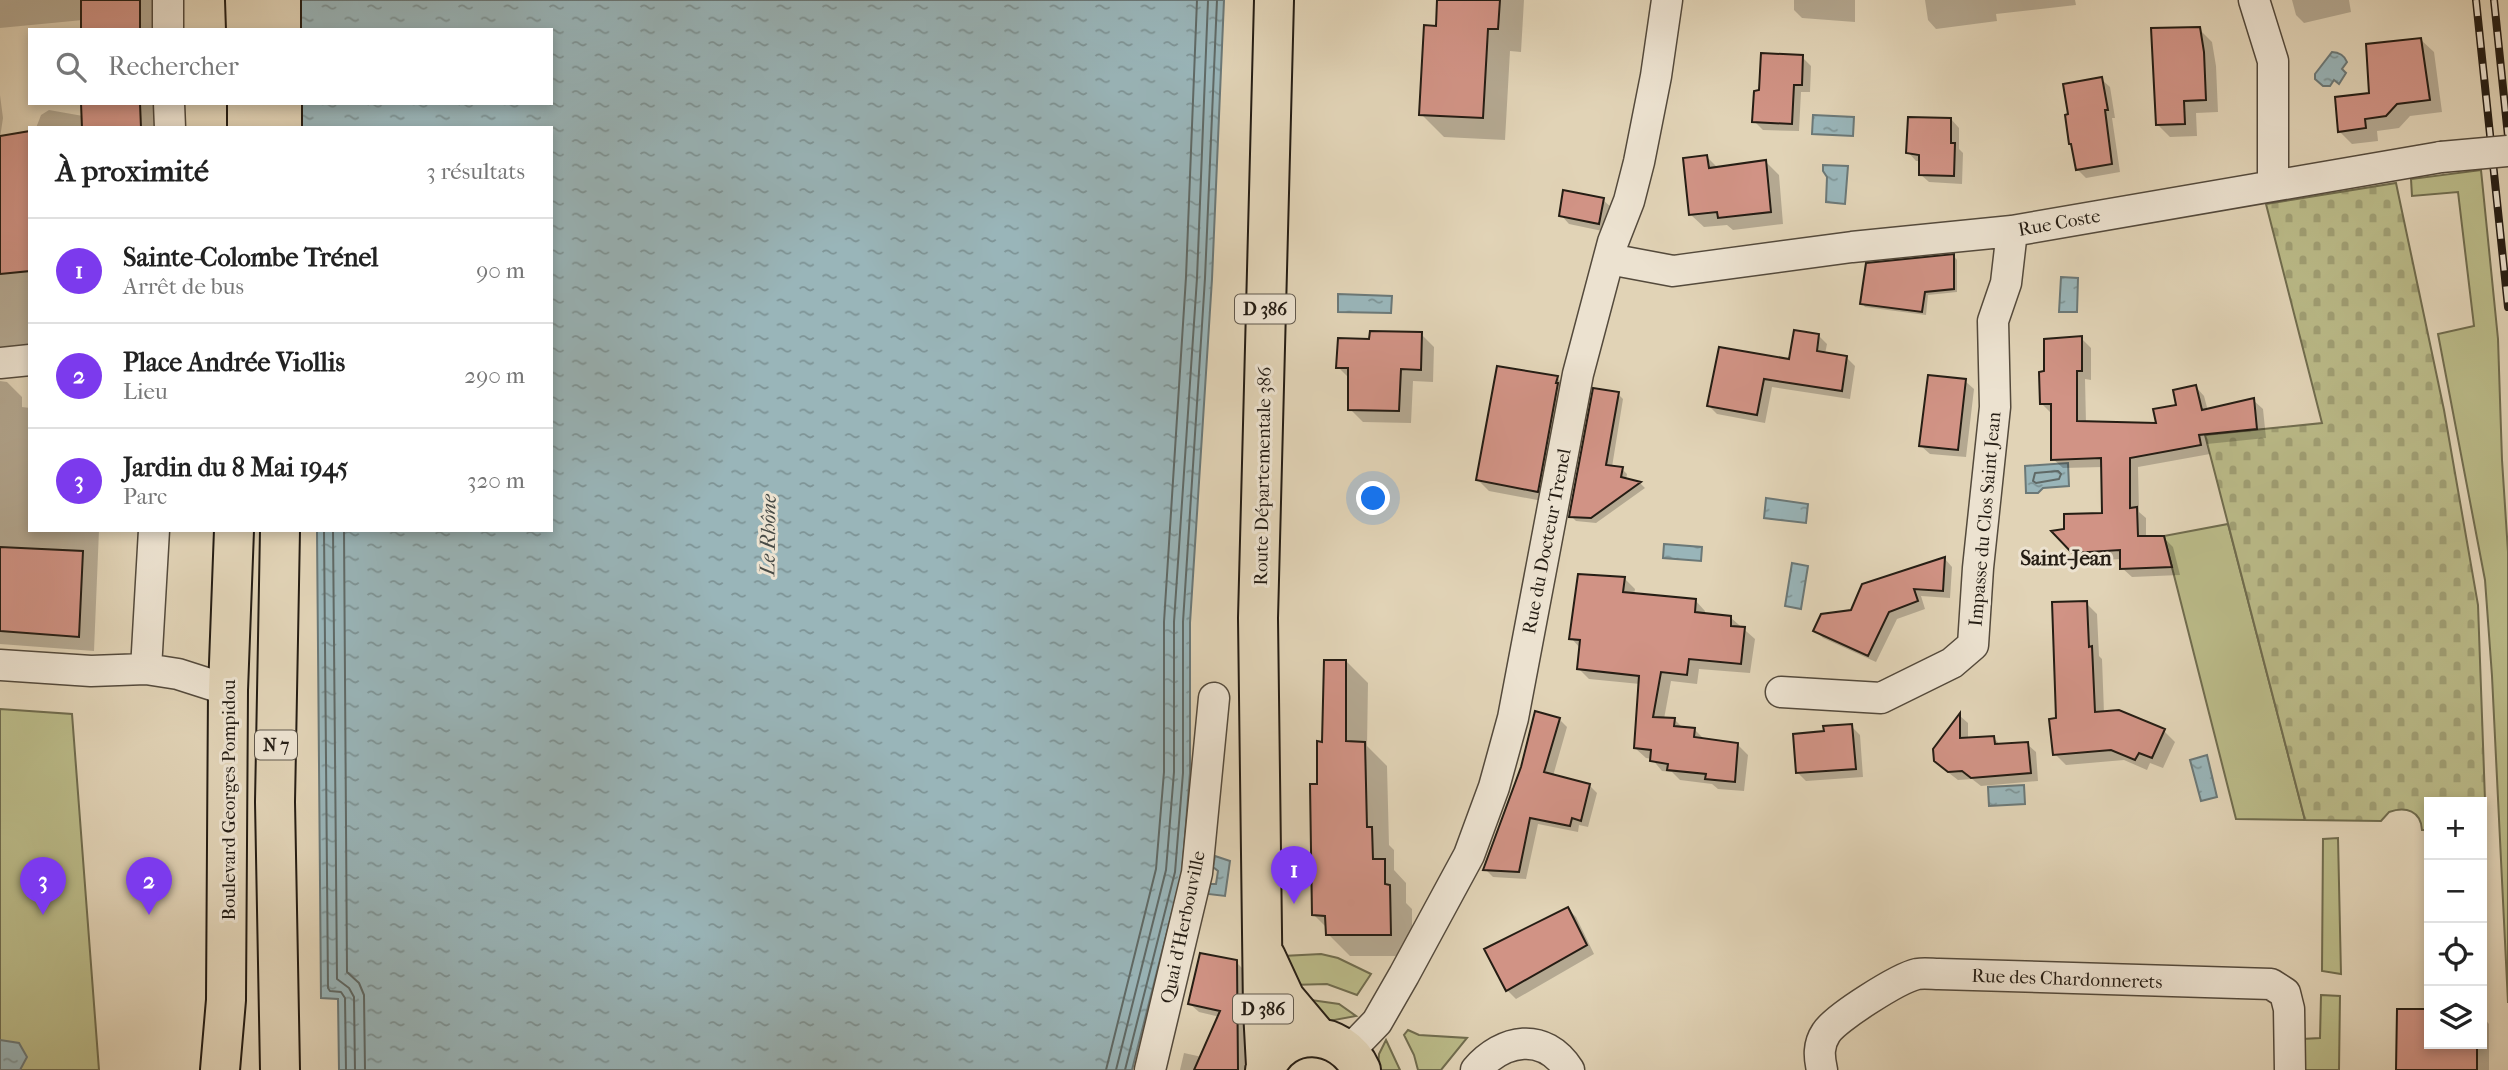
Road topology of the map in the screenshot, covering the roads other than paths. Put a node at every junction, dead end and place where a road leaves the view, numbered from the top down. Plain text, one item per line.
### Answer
1 (168, 0) edge
2 (245, 0) edge
3 (281, 0) edge
4 (1274, 0) edge
5 (1667, 0) edge
6 (2254, 0) edge
7 (168, 28) edge
8 (246, 28) edge
9 (281, 28) edge
10 (169, 105) edge
11 (247, 105) edge
12 (282, 105) edge
13 (170, 126) edge
14 (247, 126) edge
15 (282, 126) edge
16 (2508, 151) edge
17 (2273, 186) junction
18 (2012, 230) junction
19 (1609, 259) junction
20 (28, 360) edge
21 (0, 363) edge
22 (153, 532) edge
23 (234, 532) edge
24 (280, 532) edge
25 (0, 665) edge
26 (146, 669) junction
27 (228, 690) junction
28 (1781, 692) dead end
29 (1214, 698) dead end
30 (1263, 951) junction
31 (1342, 1052) edge
32 (1266, 1068) edge
33 (220, 1070) edge
34 (280, 1070) edge
35 (1150, 1070) edge
36 (1476, 1070) edge
37 (1569, 1070) edge
38 (1822, 1070) edge
39 (2290, 1070) edge

1 - 7 street
2 - 8 main road
3 - 9 main road
4 - 30 main road, Route Départementale 386 / D 386
5 - 19 street, Rue du Docteur Trenel
6 - 17 street
10 - 13 street
11 - 14 main road
12 - 15 main road
16 - 17 street, Rue Coste, bridge
17 - 18 street, Rue Coste
18 - 19 street, Rue Coste
18 - 28 street, Impasse du Clos Saint Jean
19 - 31 street, Rue du Docteur Trenel
20 - 21 street
22 - 26 street
23 - 27 main road, Boulevard Georges Pompidou / N 7
24 - 34 main road, N 7
25 - 26 street
26 - 27 street
27 - 33 main road, Boulevard Georges Pompidou / N 7
29 - 35 street, Quai d'Herbouville
30 - 31 main road, Route Départementale 386 / D 386
30 - 32 main road, Route Départementale 386 / D 386
31 - 32 main road
36 - 37 street
38 - 39 street, Rue des Chardonnerets

